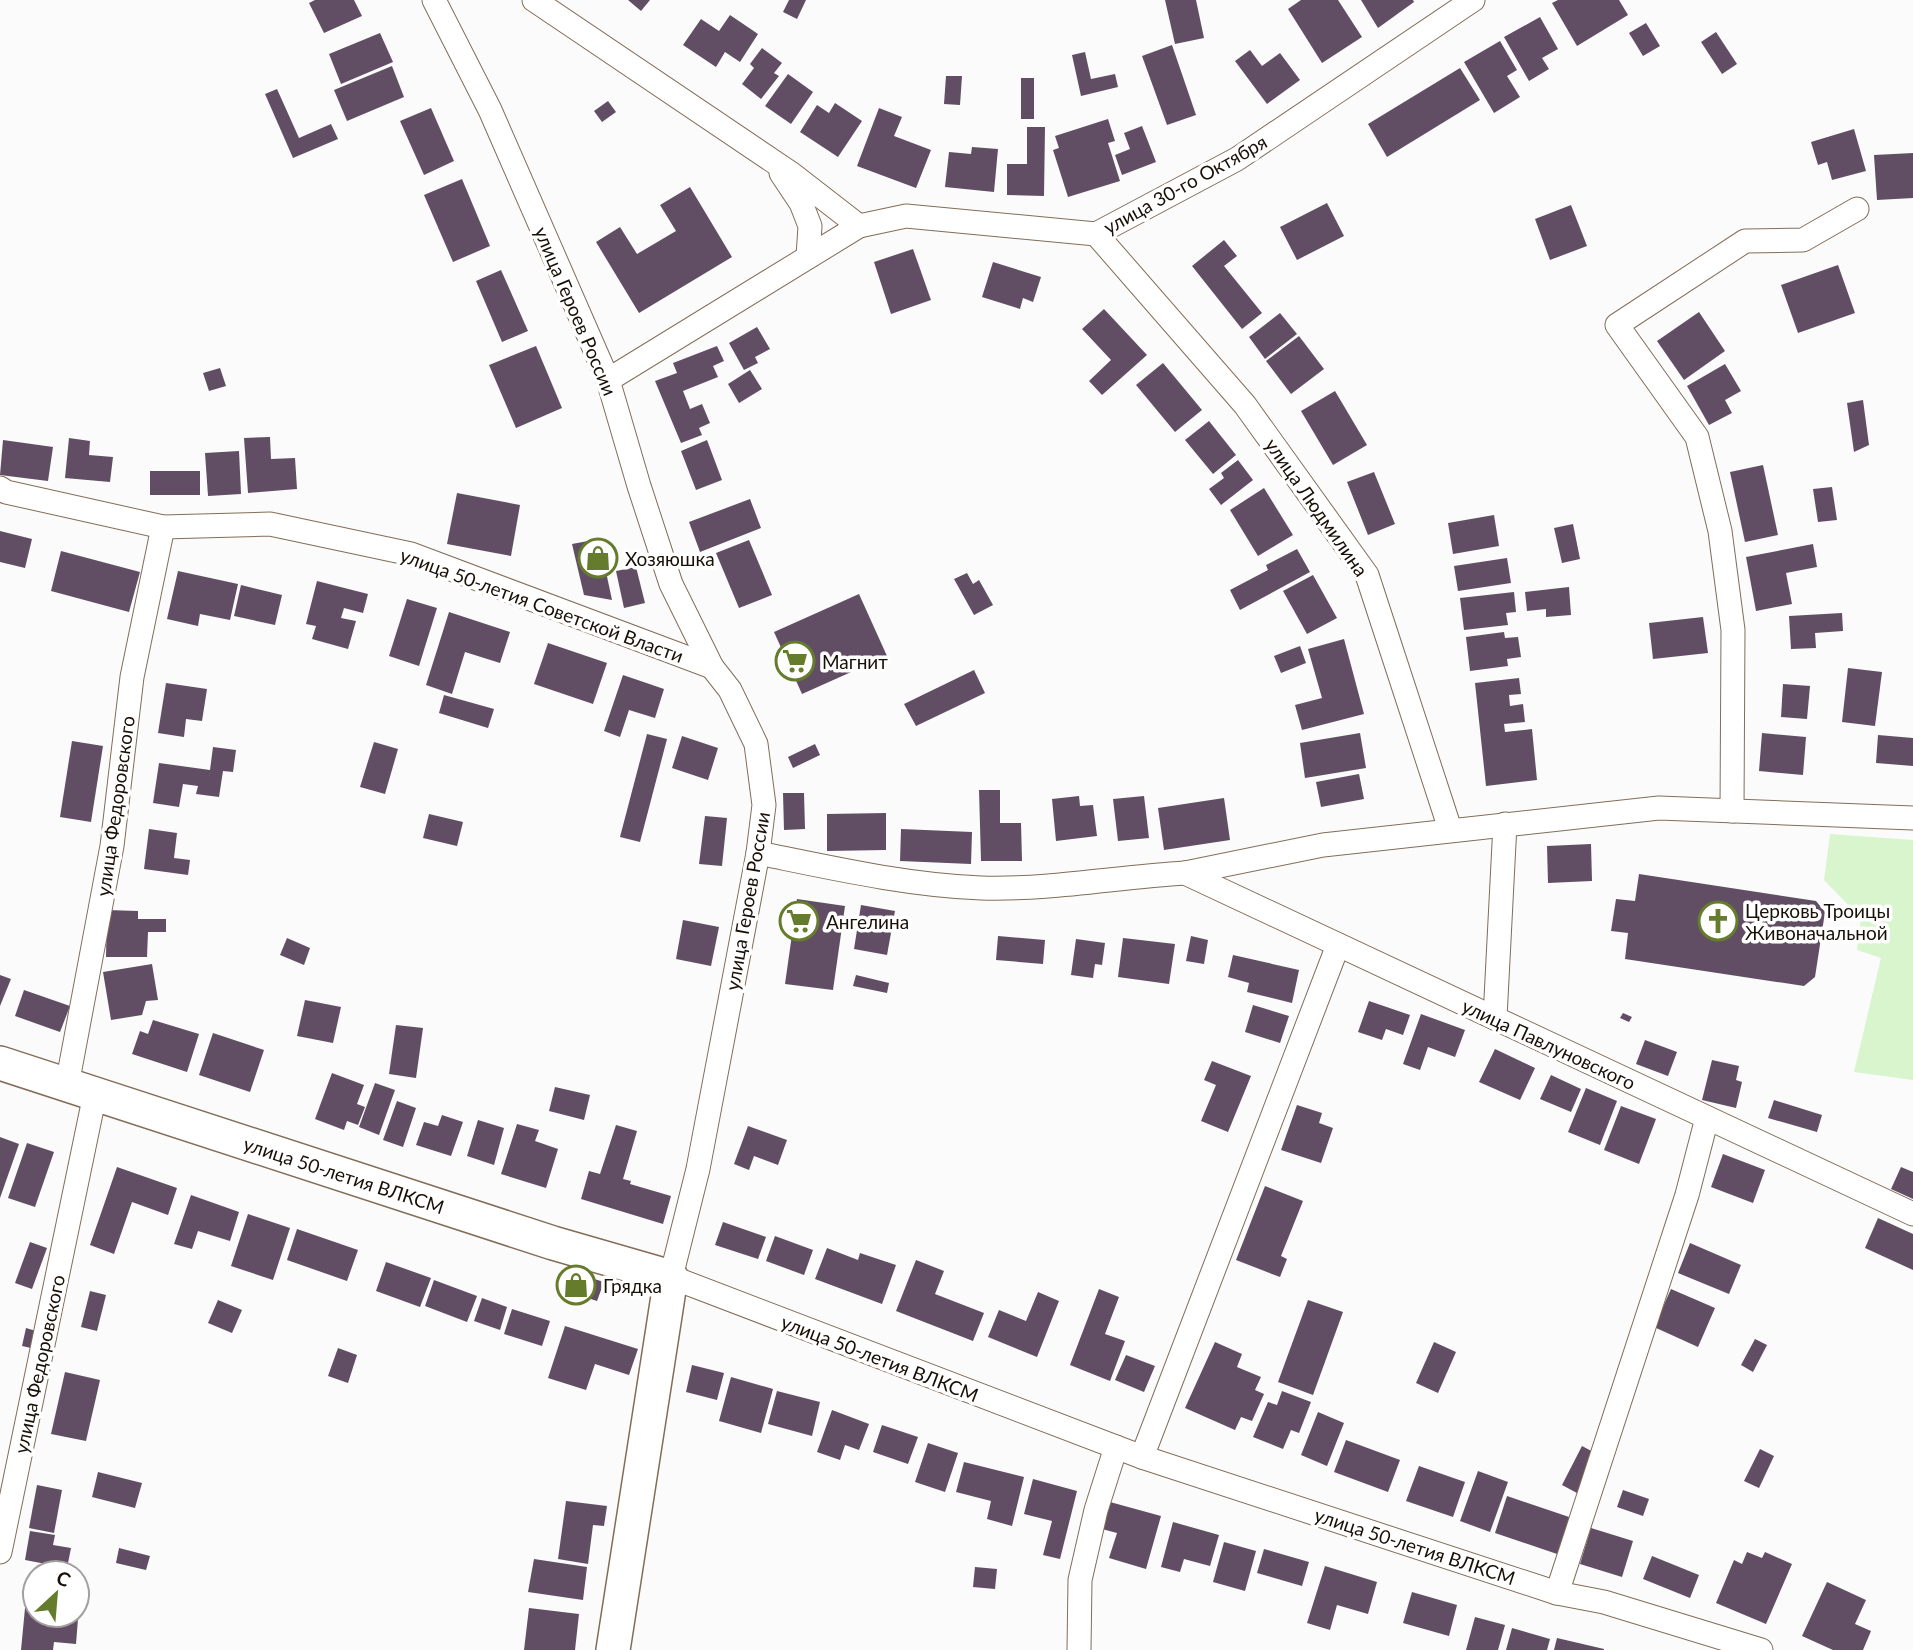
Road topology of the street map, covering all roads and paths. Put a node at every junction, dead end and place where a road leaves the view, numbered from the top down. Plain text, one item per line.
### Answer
1 (434, 0) edge
2 (534, 0) edge
3 (1473, 0) edge
4 (774, 161) junction
5 (1857, 209) dead end
6 (859, 226) junction
7 (1096, 234) junction
8 (808, 257) junction
9 (608, 380) junction
10 (0, 488) edge
11 (163, 527) junction
12 (712, 667) junction
13 (1732, 811) junction
14 (1913, 818) edge
15 (1505, 824) junction
16 (1450, 829) junction
17 (758, 853) junction
18 (1185, 873) junction
19 (1338, 945) junction
20 (1495, 1018) junction
21 (0, 1063) edge
22 (81, 1089) junction
23 (1707, 1118) junction
24 (1913, 1214) edge
25 (671, 1278) junction
26 (1116, 1447) junction
27 (1142, 1457) junction
28 (0, 1552) edge
29 (1557, 1593) junction
30 (613, 1650) edge
31 (1079, 1650) edge
32 (1761, 1650) edge

1 - 9 street, улица Героев России
2 - 4 street
3 - 7 street, улица 30-го Октября
4 - 6 street
4 - 8 street
5 - 13 street
6 - 7 street, улица 30-го Октября
6 - 8 street, улица 30-го Октября
7 - 16 street, улица Людмилина
8 - 9 street, улица 30-го Октября
9 - 12 street, улица Героев России
10 - 11 street, улица 50-летия Советской Власти
11 - 12 street, улица 50-летия Советской Власти
11 - 22 street, улица Федоровского
12 - 17 street, улица Героев России
13 - 14 street, улица Павлуновского
13 - 15 street, улица Павлуновского
15 - 16 street, улица Павлуновского
15 - 20 street
16 - 18 street, улица Павлуновского
17 - 18 street, улица Павлуновского
17 - 25 street, улица Героев России
18 - 19 street, улица Павлуновского
19 - 20 street, улица Павлуновского
19 - 27 street
20 - 23 street, улица Павлуновского
21 - 22 street, улица 50-летия ВЛКСМ
22 - 25 street, улица 50-летия ВЛКСМ
22 - 28 street, улица Федоровского
23 - 24 street, улица Павлуновского
23 - 29 street
25 - 26 street, улица 50-летия ВЛКСМ
25 - 30 street
26 - 27 street, улица 50-летия ВЛКСМ
26 - 31 street
27 - 29 street, улица 50-летия ВЛКСМ
29 - 32 street, улица 50-летия ВЛКСМ

